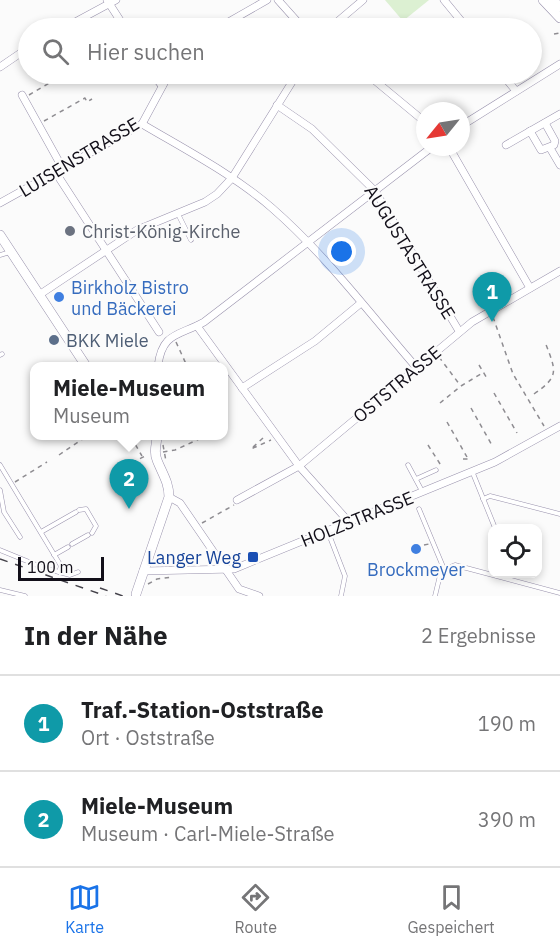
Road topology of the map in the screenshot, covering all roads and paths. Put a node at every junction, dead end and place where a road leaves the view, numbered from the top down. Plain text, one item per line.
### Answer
1 (267, 0) edge
2 (278, 0) edge
3 (363, 0) edge
4 (444, 0) edge
5 (543, 0) edge
6 (553, 0) edge
7 (111, 1) edge
8 (560, 7) edge
9 (343, 17) edge
10 (81, 18) edge
11 (119, 18) edge
12 (236, 18) edge
13 (293, 18) edge
14 (459, 18) edge
15 (560, 18) edge
16 (560, 33) edge
17 (555, 34) dead end
18 (18, 55) edge
19 (560, 64) edge
20 (0, 67) edge
21 (542, 75) edge
22 (47, 84) edge
23 (291, 84) edge
24 (379, 84) edge
25 (510, 84) edge
26 (529, 84) edge
27 (162, 86) edge
28 (516, 92) junction
29 (23, 98) joint
30 (92, 99) dead end
31 (277, 105) junction
32 (560, 114) edge
33 (416, 115) edge
34 (470, 120) edge
35 (545, 123) junction
36 (142, 124) junction
37 (38, 125) junction
38 (530, 131) junction
39 (506, 145) dead end
40 (550, 148) junction
41 (420, 156) edge
42 (454, 156) edge
43 (560, 165) edge
44 (59, 171) junction
45 (232, 178) junction
46 (375, 191) junction
47 (0, 203) edge
48 (178, 213) junction
49 (0, 235) edge
50 (191, 240) dead end
51 (309, 243) junction
52 (106, 250) junction
53 (10, 252) junction
54 (0, 255) edge
55 (560, 271) edge
56 (530, 288) junction
57 (39, 295) junction
58 (361, 303) junction
59 (490, 311) junction
60 (197, 326) junction
61 (459, 331) junction
62 (159, 332) dead end
63 (173, 340) dead end
64 (545, 342) dead end
65 (435, 352) junction
66 (85, 362) edge
67 (155, 362) edge
68 (185, 362) edge
69 (223, 362) edge
70 (479, 365) dead end
71 (416, 368) junction
72 (228, 369) edge
73 (560, 370) edge
74 (484, 372) junction
75 (556, 372) junction
76 (488, 380) dead end
77 (461, 386) junction
78 (242, 388) junction
79 (494, 393) dead end
80 (534, 394) dead end
81 (440, 403) dead end
82 (471, 408) dead end
83 (447, 422) dead end
84 (560, 426) edge
85 (545, 427) dead end
86 (517, 433) dead end
87 (278, 437) junction
88 (263, 438) dead end
89 (80, 440) edge
90 (133, 440) edge
91 (156, 440) edge
92 (196, 440) edge
93 (428, 445) dead end
94 (488, 448) dead end
95 (164, 452) dead end
96 (151, 454) dead end
97 (59, 455) dead end
98 (142, 456) junction
99 (463, 459) dead end
100 (47, 462) dead end
101 (0, 465) edge
102 (408, 465) dead end
103 (299, 466) junction
104 (124, 467) dead end
105 (442, 467) dead end
106 (436, 470) dead end
107 (472, 471) junction
108 (416, 480) junction
109 (12, 484) junction
110 (0, 490) edge
111 (423, 492) junction
112 (169, 497) junction
113 (483, 499) junction
114 (237, 500) joint
115 (1, 503) edge
116 (419, 509) dead end
117 (560, 514) edge
118 (6, 516) junction
119 (0, 519) edge
120 (349, 522) junction
121 (493, 524) edge
122 (196, 527) junction
123 (327, 531) junction
124 (41, 532) junction
125 (20, 537) dead end
126 (0, 550) edge
127 (54, 555) junction
128 (444, 569) junction
129 (143, 571) junction
130 (225, 571) junction
131 (59, 572) junction
132 (78, 572) dead end
133 (174, 577) dead end
134 (513, 580) joint
135 (0, 590) edge
136 (139, 591) joint
137 (560, 593) edge
138 (25, 596) edge
139 (259, 596) edge
140 (341, 596) edge
141 (435, 596) edge

1 - 12 street
2 - 13 street
3 - 9 street
4 - 14 street
5 - 15 street
6 - 8 street
7 - 10 street
7 - 11 street
16 - 17 path
18 - 20 street
19 - 21 street
22 - 29 path
23 - 31 street
24 - 33 street
25 - 28 street
26 - 28 street
27 - 36 street, LUISENSTRASSE
28 - 34 street
29 - 37 street
30 - 37 path
31 - 45 street
31 - 46 street, AUGUSTASTRASSE
32 - 35 street
35 - 38 street
35 - 40 street
36 - 44 street, LUISENSTRASSE
36 - 45 street
37 - 44 street
38 - 39 street
38 - 40 street
40 - 43 street
41 - 46 street
42 - 56 street
44 - 47 street, LUISENSTRASSE
44 - 52 street
45 - 48 street
45 - 51 street
46 - 51 street
46 - 61 street, AUGUSTASTRASSE
48 - 50 lane
48 - 52 street
49 - 53 street
51 - 58 street
51 - 60 street
52 - 57 street
52 - 62 street
53 - 54 lane
53 - 57 street
55 - 56 street, OSTSTRASSE
56 - 59 street, OSTSTRASSE
57 - 66 street
58 - 71 street
58 - 78 street
59 - 61 street, OSTSTRASSE
59 - 85 path
60 - 67 street
60 - 69 street
61 - 65 street, OSTSTRASSE
63 - 68 path
64 - 75 path
65 - 71 street, OSTSTRASSE
65 - 77 path
70 - 74 path
71 - 103 street, OSTSTRASSE
72 - 78 street
73 - 75 path
74 - 76 path
74 - 77 path
75 - 80 path
77 - 81 path
78 - 87 street
79 - 86 path
82 - 94 path
83 - 99 path
84 - 107 street, HOLZSTRASSE
87 - 88 path
87 - 103 street
89 - 97 path
90 - 98 path
91 - 112 street
92 - 95 path
93 - 105 path
96 - 98 path
98 - 104 path
100 - 109 path
101 - 109 lane
102 - 108 lane
103 - 114 street, OSTSTRASSE
103 - 120 street
106 - 108 lane
107 - 111 street, HOLZSTRASSE
107 - 113 lane
108 - 111 lane
109 - 124 lane
110 - 115 lane
111 - 120 street, HOLZSTRASSE
112 - 122 street
112 - 129 street
113 - 117 lane
113 - 121 lane
114 - 122 path
115 - 118 lane
116 - 128 lane
118 - 119 lane
118 - 125 lane
120 - 123 street, HOLZSTRASSE
122 - 130 street
123 - 130 street, HOLZSTRASSE
123 - 140 lane
124 - 127 lane
124 - 127 lane
126 - 131 lane
127 - 131 lane
128 - 134 lane
128 - 141 lane
129 - 130 street, HOLZSTRASSE
129 - 136 street
130 - 139 street
131 - 132 lane
133 - 136 path
134 - 137 lane
135 - 138 lane

